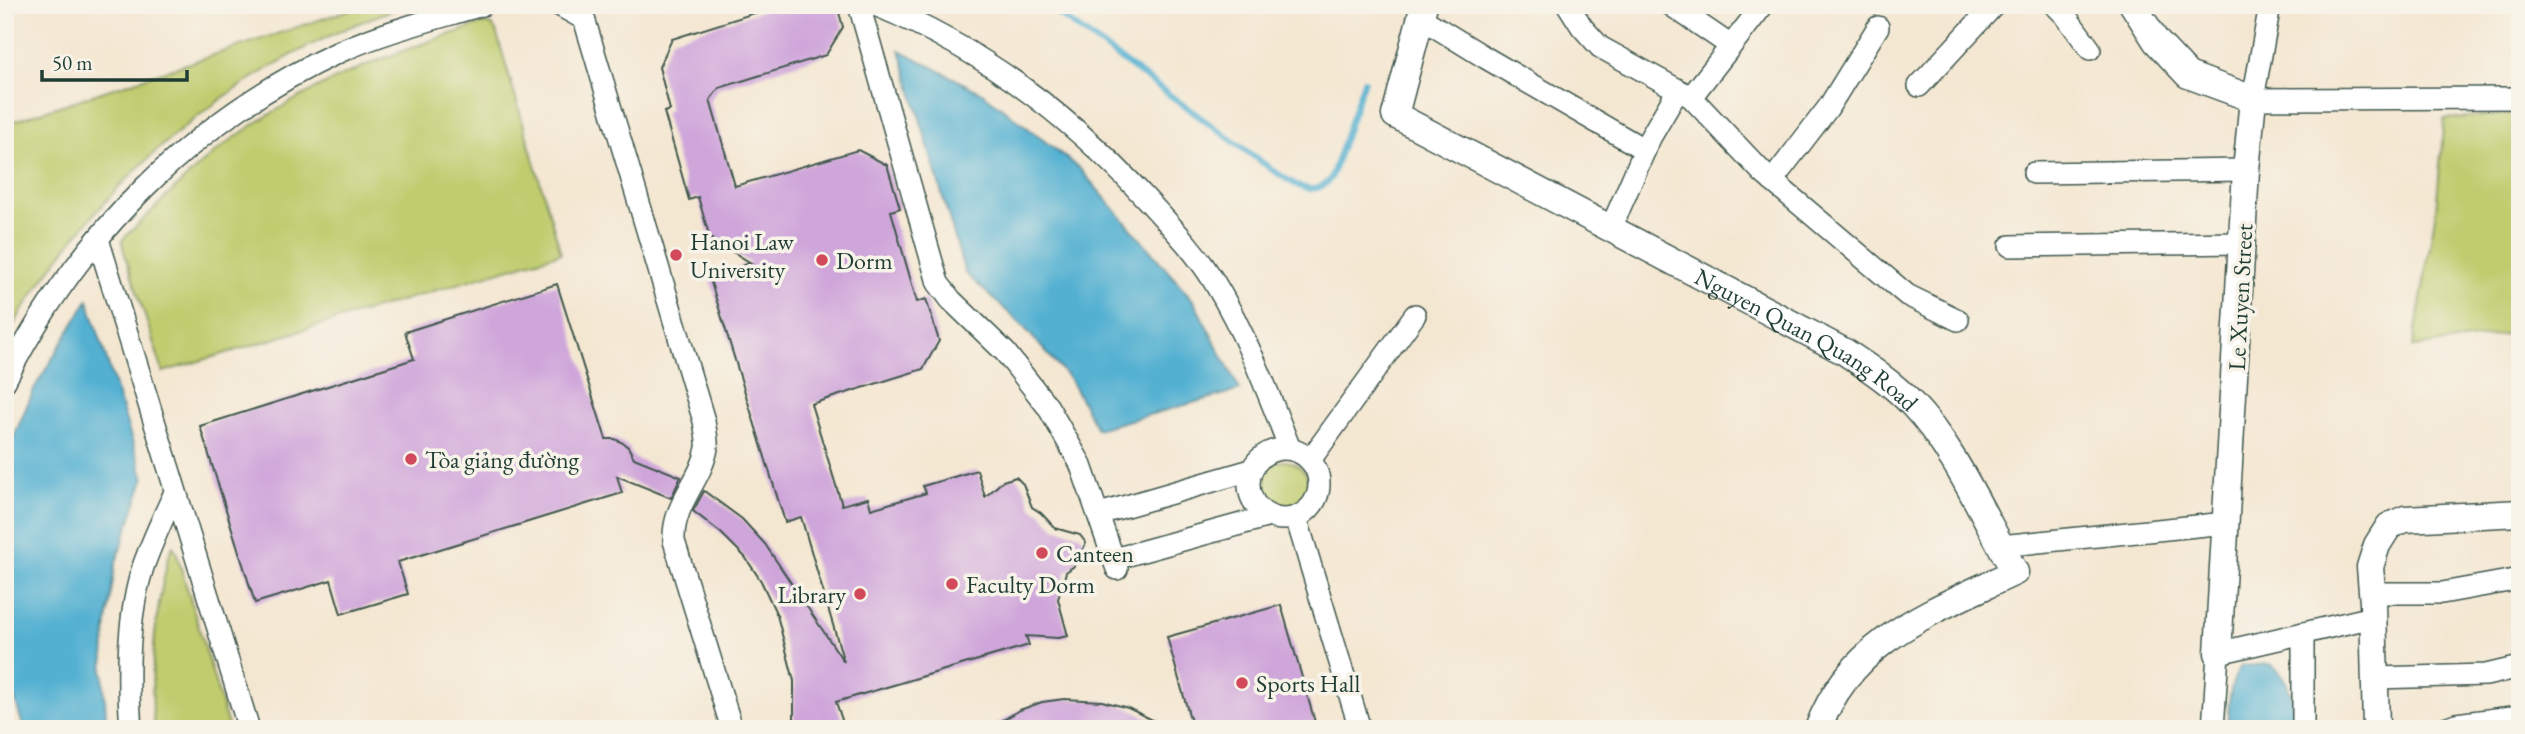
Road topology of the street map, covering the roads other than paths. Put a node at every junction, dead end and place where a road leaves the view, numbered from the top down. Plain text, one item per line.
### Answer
1 (482, 5) edge
2 (559, 5) edge
3 (859, 5) edge
4 (875, 5) edge
5 (1568, 5) edge
6 (1671, 5) edge
7 (1763, 5) edge
8 (1994, 5) edge
9 (2055, 5) edge
10 (2133, 5) edge
11 (2270, 5) edge
12 (582, 12) edge
13 (1423, 12) edge
14 (1878, 27) dead end
15 (1731, 46) junction
16 (2090, 49) dead end
17 (1919, 86) dead end
18 (1684, 94) junction
19 (2520, 98) edge
20 (2253, 99) junction
21 (1645, 149) junction
22 (2246, 170) junction
23 (2034, 173) dead end
24 (1772, 181) junction
25 (1611, 228) junction
26 (98, 239) junction
27 (2243, 243) junction
28 (2010, 246) dead end
29 (1415, 315) dead end
30 (1958, 320) dead end
31 (5, 381) edge
32 (1290, 449) junction
33 (1310, 460) junction
34 (1251, 470) junction
35 (175, 492) junction
36 (2520, 513) edge
37 (1099, 514) junction
38 (1270, 516) junction
39 (1296, 517) junction
40 (2226, 523) junction
41 (2000, 545) junction
42 (2520, 579) edge
43 (2373, 605) junction
44 (2303, 633) junction
45 (2218, 653) junction
46 (2520, 667) edge
47 (2375, 678) junction
48 (2520, 716) edge
49 (131, 729) edge
50 (249, 729) edge
51 (732, 729) edge
52 (1360, 729) edge
53 (1818, 729) edge
54 (2213, 729) edge
55 (2303, 729) edge
56 (2376, 729) edge
57 (2442, 729) edge

1 - 26 street
2 - 12 street
3 - 37 street
4 - 32 street
5 - 18 street
6 - 15 street
7 - 15 street
8 - 17 street
9 - 16 street
10 - 20 street
11 - 20 street
12 - 51 street
13 - 21 street
13 - 25 street, Nguyen Quan Quang Road
14 - 24 street
15 - 18 street
18 - 21 street
18 - 24 street
19 - 20 street
20 - 22 street, Le Xuyen Street
21 - 25 street
22 - 23 street
22 - 27 street, Le Xuyen Street
24 - 30 street
25 - 41 street, Nguyen Quan Quang Road
26 - 31 street
26 - 35 street
27 - 28 street
27 - 40 street, Le Xuyen Street
29 - 33 street
32 - 33 street
32 - 34 street
33 - 39 street
34 - 37 street
34 - 38 street
35 - 49 street
35 - 50 street
36 - 43 street
37 - 38 street
38 - 39 street
39 - 52 street
40 - 41 street
40 - 45 street, Le Xuyen Street
41 - 53 street, Nguyen Quan Quang Road
42 - 43 street
43 - 44 street
43 - 47 street
44 - 45 street
44 - 55 street
45 - 54 street
46 - 47 street
47 - 56 street
48 - 57 street

